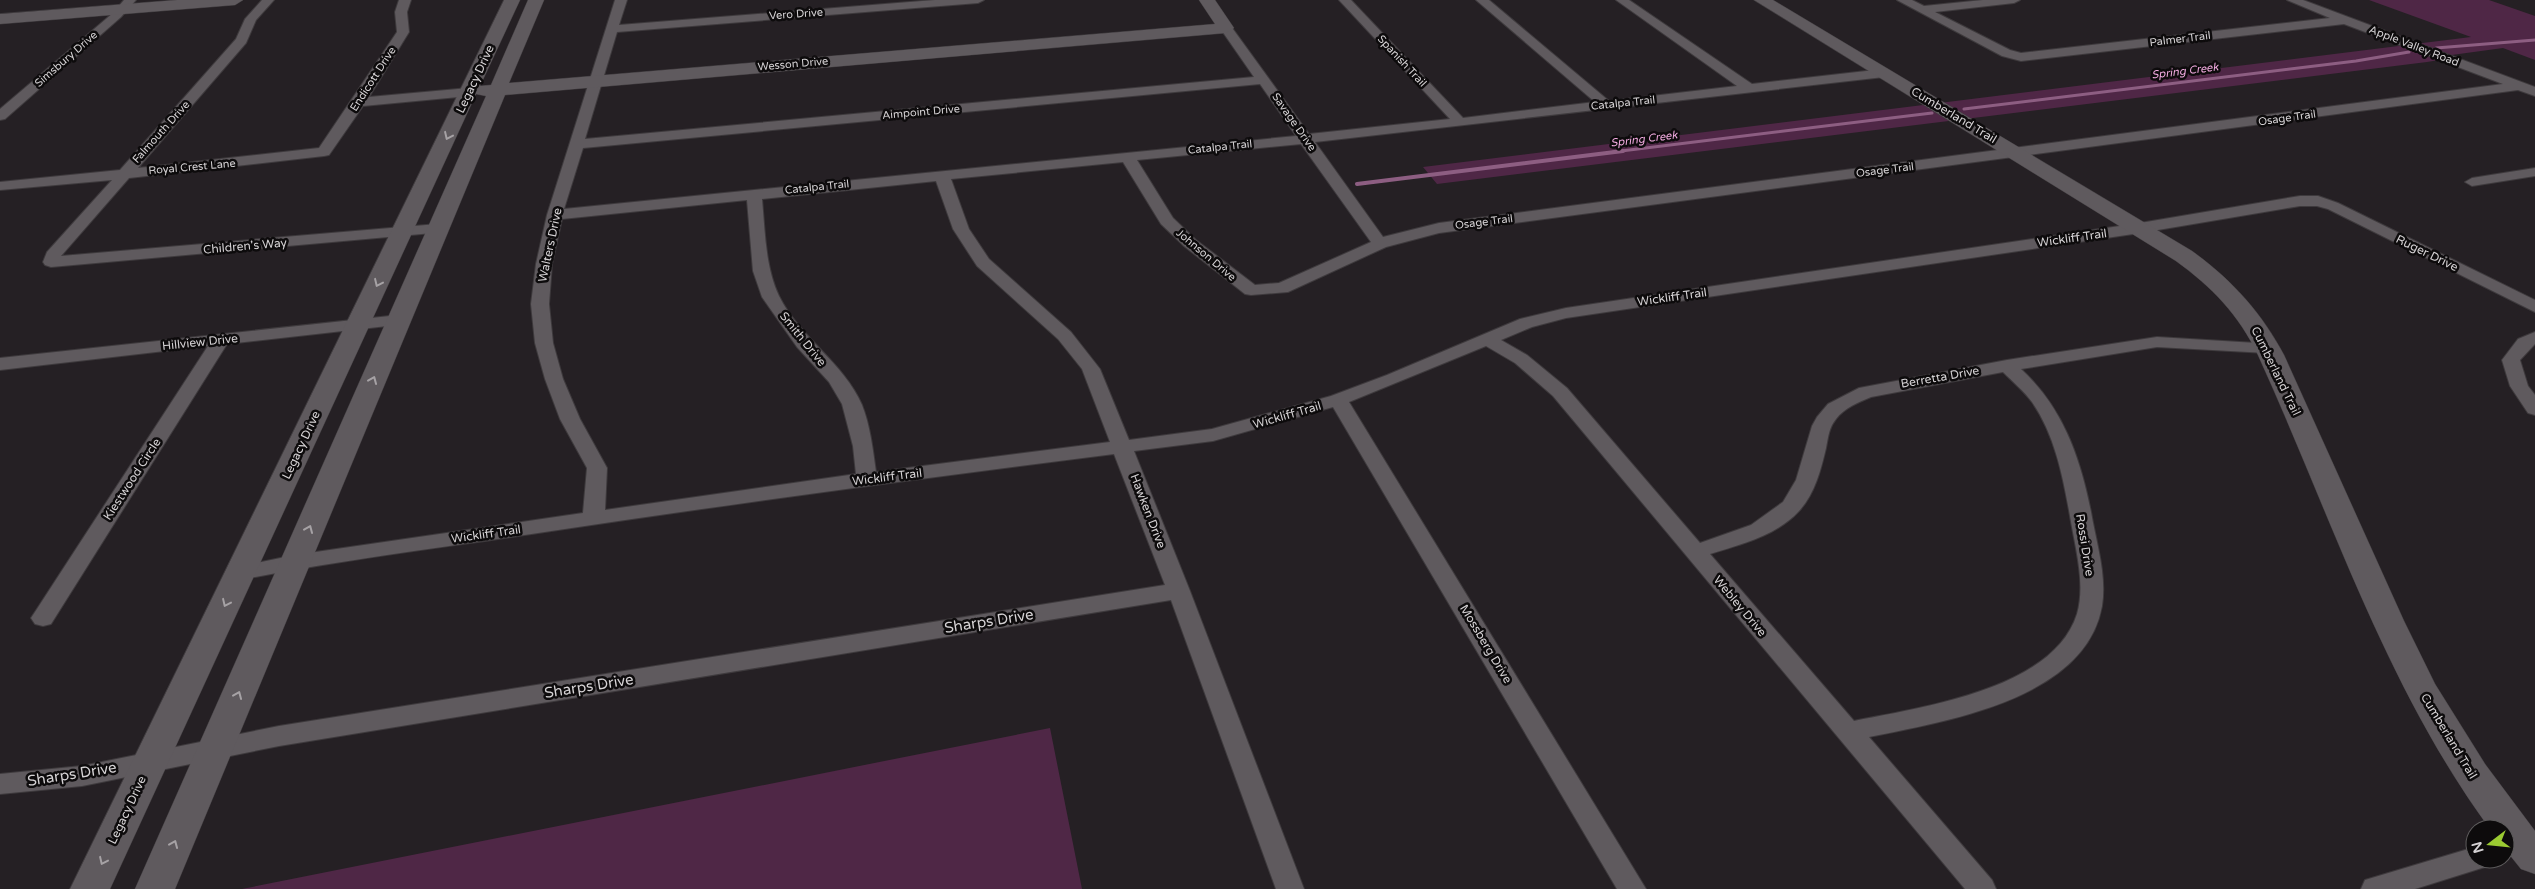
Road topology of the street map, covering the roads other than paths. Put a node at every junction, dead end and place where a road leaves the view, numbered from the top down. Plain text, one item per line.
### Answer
1 (235, 0) edge
2 (268, 0) edge
3 (405, 0) edge
4 (512, 0) edge
5 (536, 0) edge
6 (621, 0) edge
7 (978, 0) edge
8 (1207, 0) edge
9 (1345, 0) edge
10 (1482, 0) edge
11 (1622, 0) edge
12 (1762, 0) edge
13 (1903, 0) edge
14 (2014, 0) edge
15 (2293, 0) edge
16 (126, 4) edge
17 (1922, 10) junction
18 (0, 18) edge
19 (2345, 20) junction
20 (613, 28) junction
21 (1226, 28) junction
22 (1884, 73) junction
23 (596, 80) junction
24 (1264, 80) junction
25 (2520, 86) junction
26 (498, 89) junction
27 (1750, 89) junction
28 (468, 92) junction
29 (2535, 92) edge
30 (359, 102) junction
31 (1606, 105) junction
32 (0, 116) edge
33 (1460, 122) junction
34 (1306, 139) junction
35 (578, 144) junction
36 (324, 152) joint
37 (2018, 153) junction
38 (1128, 157) junction
39 (2535, 172) edge
40 (124, 174) junction
41 (942, 175) junction
42 (2472, 182) dead end
43 (0, 186) edge
44 (754, 194) junction
45 (2318, 202) joint
46 (555, 215) junction
47 (2140, 228) junction
48 (438, 229) junction
49 (402, 233) junction
50 (1380, 244) junction
51 (52, 262) joint
52 (1260, 291) joint
53 (2535, 307) edge
54 (399, 320) junction
55 (358, 324) junction
56 (2535, 337) edge
57 (1486, 339) junction
58 (221, 340) junction
59 (2267, 348) junction
60 (0, 364) edge
61 (2007, 366) junction
62 (1338, 400) junction
63 (2535, 409) edge
64 (1124, 447) junction
65 (867, 479) junction
66 (593, 518) junction
67 (1694, 552) junction
68 (295, 562) junction
69 (240, 573) junction
70 (1179, 591) junction
71 (42, 618) dead end
72 (1848, 732) junction
73 (216, 748) junction
74 (151, 760) junction
75 (0, 784) edge
76 (2521, 851) edge
77 (2465, 862) edge
78 (90, 889) edge
79 (155, 889) edge
80 (1290, 889) edge
81 (1632, 889) edge
82 (1982, 889) edge
83 (2375, 889) edge

1 - 16 main road
2 - 40 street, Falmouth Drive
3 - 30 street, Endicott Drive
4 - 28 main road, Legacy Drive
5 - 26 main road, Legacy Drive
6 - 20 street, Walters Drive
7 - 20 street, Vero Drive
8 - 21 main road, Savage Drive
9 - 33 street, Spanish Trail
10 - 31 street
11 - 27 street
12 - 22 main road, Cumberland Trail
13 - 17 street
14 - 17 street
15 - 19 street, Apple Valley Road
16 - 18 main road
16 - 32 street, Simsbury Drive
17 - 19 street, Palmer Trail
19 - 25 street, Apple Valley Road
20 - 23 street, Walters Drive
21 - 23 main road, Wesson Drive
21 - 24 street, Savage Drive
22 - 27 street, Catalpa Trail
22 - 37 main road, Cumberland Trail
23 - 26 main road, Wesson Drive
23 - 35 street, Walters Drive
24 - 34 street, Savage Drive
24 - 35 street, Aimpoint Drive
25 - 29 street, Apple Valley Road
25 - 37 street, Osage Trail
26 - 28 main road, Wesson Drive
26 - 48 main road, Legacy Drive
27 - 31 street, Catalpa Trail
28 - 30 street, Wesson Drive
28 -> 49 main road, Legacy Drive
30 - 36 street, Endicott Drive
31 - 33 street, Catalpa Trail
33 - 34 street, Catalpa Trail
34 - 38 street, Catalpa Trail
34 - 50 street, Savage Drive
35 - 46 street, Walters Drive
36 - 40 street, Royal Crest Lane
37 - 47 main road, Cumberland Trail
37 - 50 street, Osage Trail
38 - 41 street, Catalpa Trail
38 - 52 street, Johnson Drive
39 - 42 street
40 - 43 street, Royal Crest Lane
40 - 51 street, Falmouth Drive
41 - 44 street, Catalpa Trail
41 - 64 street, Hawken Drive
44 - 46 street, Catalpa Trail
44 - 65 street, Smith Drive
45 - 47 street, Wickliff Trail
45 - 53 street, Ruger Drive
46 - 66 street, Walters Drive
47 - 57 street, Wickliff Trail
47 - 59 main road, Cumberland Trail
48 - 49 street, Children's Way
48 - 54 main road, Legacy Drive
49 - 51 street, Children's Way
49 -> 55 main road, Legacy Drive
50 - 52 street, Osage Trail
54 - 55 street, Hillview Drive
68 -> 54 main road, Legacy Drive
55 - 58 street, Hillview Drive
55 - 69 main road, Legacy Drive
56 - 63 street
57 - 62 street, Wickliff Trail
57 - 67 street, Webley Drive
58 - 60 street, Hillview Drive
58 - 71 street, Kiestwood Circle
59 - 61 street, Berretta Drive
59 - 76 main road, Cumberland Trail
61 - 67 street, Berretta Drive
61 - 72 street, Rossi Drive
62 - 64 street, Wickliff Trail
62 - 81 street, Mossberg Drive
64 - 65 street, Wickliff Trail
64 - 70 street, Hawken Drive
65 - 66 street, Wickliff Trail
66 - 68 street, Wickliff Trail
67 - 72 street, Webley Drive
68 - 69 street, Wickliff Trail
73 -> 68 main road, Legacy Drive
69 -> 74 main road, Legacy Drive
70 - 73 street, Sharps Drive
70 - 80 street, Hawken Drive
72 - 82 street, Webley Drive
73 - 74 street, Sharps Drive
79 -> 73 main road, Legacy Drive
74 - 75 street, Sharps Drive
74 -> 78 main road, Legacy Drive
77 - 83 street

